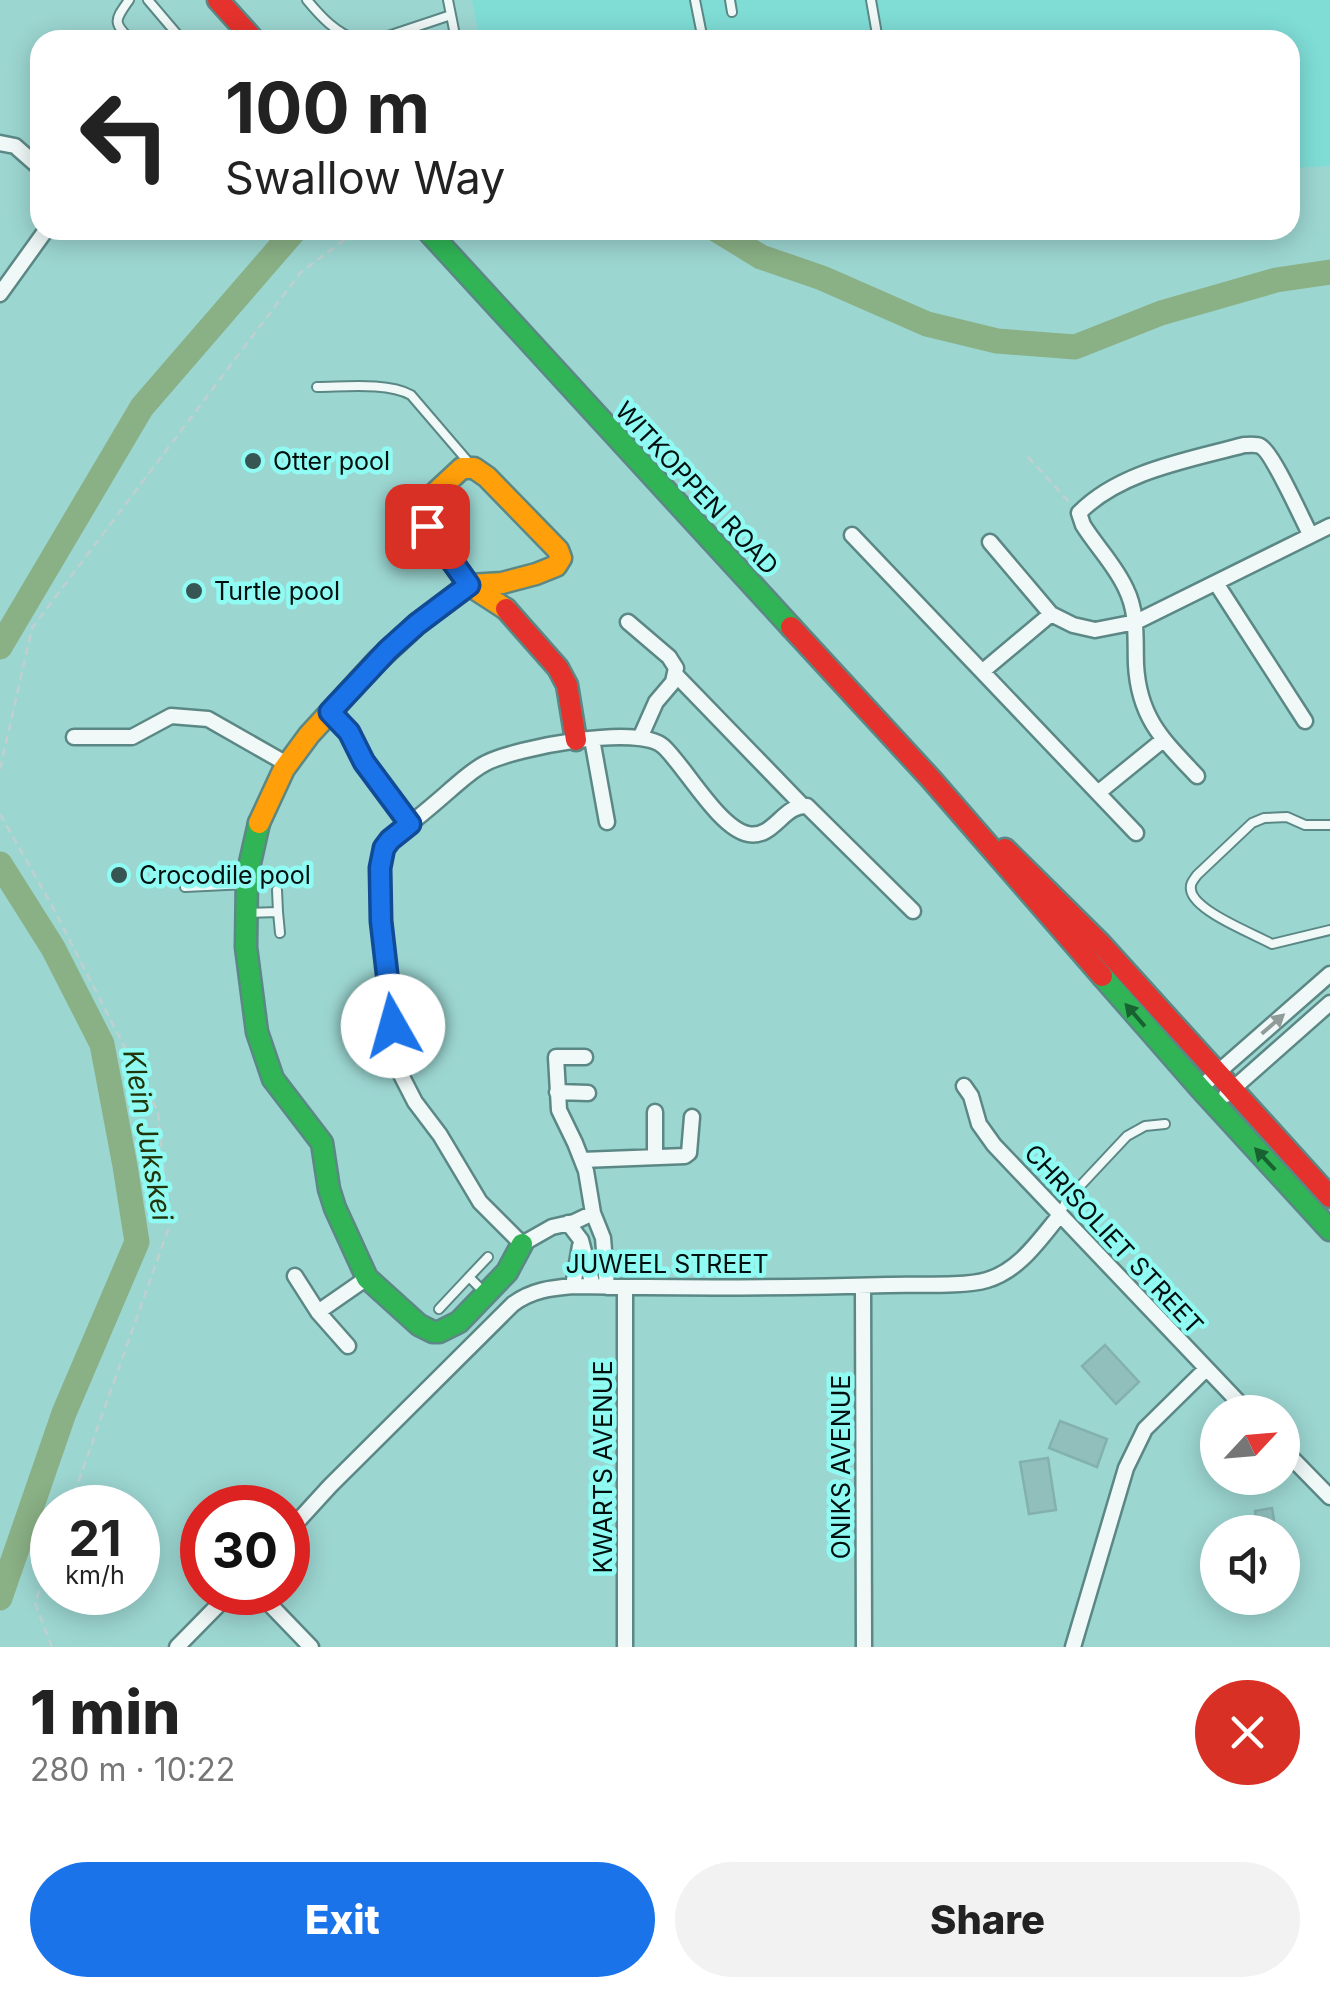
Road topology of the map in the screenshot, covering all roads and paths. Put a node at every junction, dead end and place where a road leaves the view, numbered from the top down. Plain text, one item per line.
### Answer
1 (129, 0) edge
2 (148, 0) edge
3 (218, 0) edge
4 (307, 0) edge
5 (448, 0) edge
6 (696, 0) edge
7 (730, 0) edge
8 (871, 0) edge
9 (732, 12) dead end
10 (451, 16) junction
11 (122, 30) edge
12 (174, 30) edge
13 (245, 30) edge
14 (337, 30) edge
15 (407, 30) edge
16 (454, 30) edge
17 (700, 30) edge
18 (876, 30) edge
19 (0, 143) edge
20 (30, 160) edge
21 (39, 240) edge
22 (345, 240) edge
23 (437, 240) edge
24 (0, 294) edge
25 (316, 387) dead end
26 (1028, 457) dead end
27 (480, 472) junction
28 (1079, 513) junction
29 (1329, 530) edge
30 (1310, 534) junction
31 (852, 535) dead end
32 (990, 542) dead end
33 (1216, 583) junction
34 (469, 585) junction
35 (1051, 614) junction
36 (628, 622) dead end
37 (1136, 622) junction
38 (983, 671) junction
39 (676, 675) junction
40 (330, 712) junction
41 (1305, 721) dead end
42 (74, 737) dead end
43 (640, 738) junction
44 (584, 740) junction
45 (1163, 740) junction
46 (287, 764) junction
47 (0, 769) edge
48 (1198, 776) dead end
49 (931, 779) junction
50 (1099, 792) junction
51 (802, 805) junction
52 (0, 814) edge
53 (606, 822) dead end
54 (410, 824) junction
55 (1330, 824) edge
56 (1136, 832) dead end
57 (247, 884) junction
58 (185, 887) dead end
59 (278, 890) dead end
60 (278, 912) junction
61 (913, 912) dead end
62 (246, 913) junction
63 (1330, 930) edge
64 (280, 934) dead end
65 (1330, 974) edge
66 (1330, 1003) edge
67 (585, 1057) dead end
68 (1216, 1073) junction
69 (964, 1086) dead end
70 (1200, 1088) junction
71 (1232, 1090) junction
72 (556, 1092) junction
73 (588, 1093) dead end
74 (1215, 1105) junction
75 (655, 1112) dead end
76 (692, 1117) dead end
77 (1165, 1124) dead end
78 (655, 1157) junction
79 (582, 1160) junction
80 (1330, 1196) edge
81 (594, 1213) junction
82 (1060, 1214) junction
83 (568, 1223) junction
84 (1330, 1230) edge
85 (581, 1240) junction
86 (522, 1244) junction
87 (488, 1256) dead end
88 (295, 1276) dead end
89 (366, 1278) junction
90 (469, 1278) junction
91 (574, 1286) junction
92 (600, 1286) junction
93 (625, 1286) junction
94 (863, 1286) junction
95 (486, 1294) junction
96 (439, 1309) dead end
97 (318, 1312) junction
98 (348, 1346) dead end
99 (1206, 1368) junction
100 (1232, 1395) edge
101 (1300, 1466) edge
102 (77, 1485) edge
103 (1330, 1497) edge
104 (310, 1508) edge
105 (40, 1615) edge
106 (208, 1615) edge
107 (280, 1615) edge
108 (52, 1647) edge
109 (177, 1647) edge
110 (311, 1647) edge
111 (625, 1647) edge
112 (864, 1647) edge
113 (1073, 1647) edge

1 - 11 lane
2 - 12 lane
3 - 13 main road
4 - 14 lane
5 - 10 lane
6 - 17 lane
7 - 9 lane
8 - 18 lane
10 - 15 lane
10 - 16 lane
19 - 20 street
21 - 24 street
22 - 47 path
23 - 49 main road, WITKOPPEN ROAD
25 - 27 lane
26 - 28 path
27 - 34 main road
27 - 34 main road
28 - 30 street
28 - 37 street
29 - 30 street
30 - 33 street
31 - 38 street
32 - 35 street
33 - 37 street
33 - 41 street
34 - 40 main road
34 - 44 main road
35 - 37 street
35 - 38 street
36 - 39 street
37 - 45 street
38 - 50 street
39 - 43 street
39 - 51 street
40 - 46 main road
40 - 54 street
42 - 46 street
43 - 44 street
43 - 51 street
44 - 53 street
44 - 54 street
45 - 48 street
45 - 50 street
46 - 57 main road
49 - 68 main road, WITKOPPEN ROAD
70 -> 49 main road, WITKOPPEN ROAD
50 - 56 street
51 - 61 street
52 - 102 path
54 - 86 street
55 - 63 lane
57 - 58 lane
57 - 62 main road
59 - 60 lane
60 - 62 lane
60 - 64 lane
62 - 89 main road
68 -> 65 street
66 - 71 street
67 - 72 street
68 - 70 street
68 - 71 main road, WITKOPPEN ROAD
69 - 82 street, CHRISOLIET STREET
70 - 74 main road, WITKOPPEN ROAD
71 - 74 street
71 - 80 main road, WITKOPPEN ROAD
72 - 73 street
72 - 79 street
84 -> 74 main road, WITKOPPEN ROAD
75 - 78 street
76 - 78 street
77 - 82 lane
78 - 79 street
79 - 81 street
81 - 83 street
81 - 92 street
82 - 94 street, JUWEEL STREET
82 - 99 street, CHRISOLIET STREET
83 - 85 street
83 - 86 street
85 - 91 street
85 - 92 street
86 - 95 main road
87 - 90 lane
88 - 97 street
89 - 95 main road
89 - 97 street
90 - 95 lane
90 - 96 lane
91 - 92 street, JUWEEL STREET
91 - 104 street, JUWEEL STREET
92 - 93 street, JUWEEL STREET
93 - 94 street, JUWEEL STREET
93 - 111 street, KWARTS AVENUE
94 - 112 street, ONIKS AVENUE
97 - 98 street
99 - 100 street, CHRISOLIET STREET
99 - 113 street
101 - 103 street
105 - 108 path
106 - 109 street
107 - 110 street

